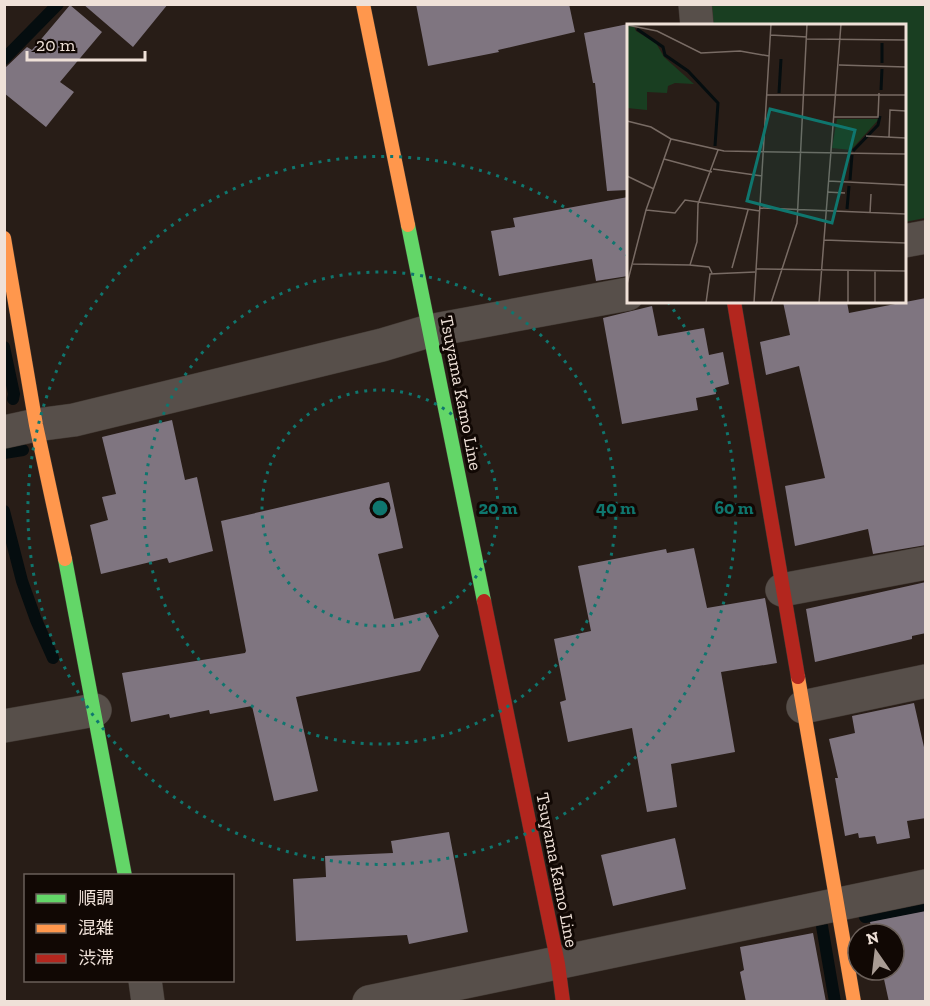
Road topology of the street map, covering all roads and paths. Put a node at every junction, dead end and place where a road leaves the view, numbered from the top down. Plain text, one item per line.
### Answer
1 (363, 4) edge
2 (695, 4) edge
3 (697, 24) edge
4 (926, 237) edge
5 (4, 238) edge
6 (906, 241) edge
7 (627, 294) edge
8 (734, 303) edge
9 (429, 330) junction
10 (36, 425) junction
11 (4, 432) edge
12 (926, 563) edge
13 (782, 590) junction
14 (926, 681) edge
15 (802, 707) junction
16 (95, 710) junction
17 (4, 726) edge
18 (125, 874) edge
19 (926, 886) edge
20 (837, 906) junction
21 (558, 964) junction
22 (145, 982) edge
23 (148, 1002) edge
24 (369, 1002) edge
25 (563, 1002) edge
26 (854, 1002) edge

1 - 9 street, Tsuyama Kamo Line
2 - 3 street
4 - 6 street
5 - 10 street
7 - 9 street
8 - 13 street
9 - 10 street
9 - 21 street, Tsuyama Kamo Line
10 - 11 street
10 - 16 street
12 - 13 street
13 - 15 street
14 - 15 street
15 - 20 street
16 - 17 street
16 - 18 street
19 - 20 street
20 - 21 street
20 - 26 street
21 - 24 street
21 - 25 street, Tsuyama Kamo Line
22 - 23 street

